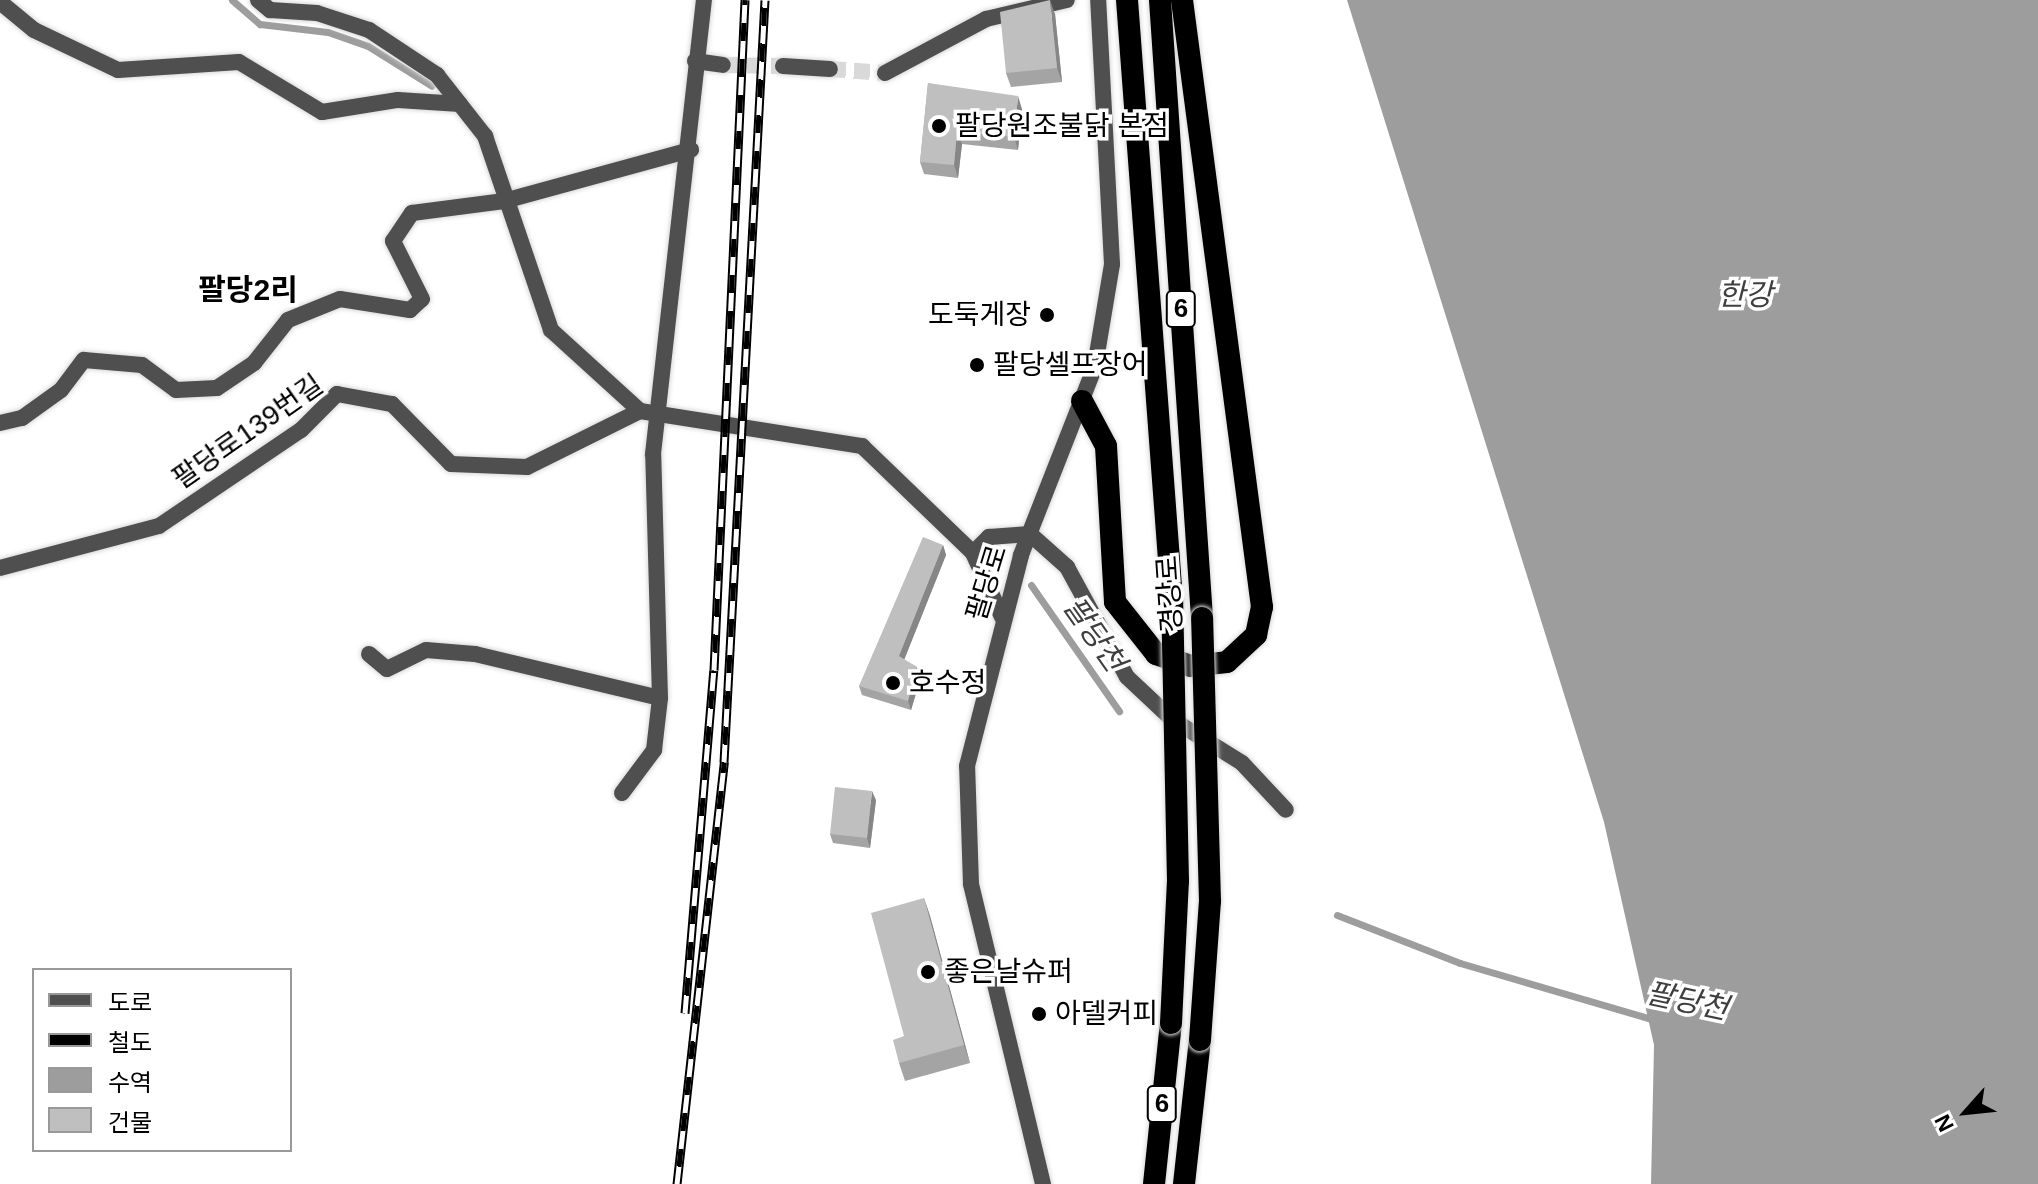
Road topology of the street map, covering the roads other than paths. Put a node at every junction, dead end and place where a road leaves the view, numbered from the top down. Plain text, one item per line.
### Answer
1 (258, 0) edge
2 (704, 0) edge
3 (1067, 0) edge
4 (1098, 0) edge
5 (1127, 0) edge
6 (1160, 0) edge
7 (1182, 0) edge
8 (0, 2) edge
9 (695, 61) junction
10 (723, 65) tunnel mouth
11 (783, 66) tunnel mouth
12 (830, 69) tunnel mouth
13 (885, 73) tunnel mouth
14 (460, 104) junction
15 (691, 150) junction
16 (504, 201) junction
17 (1082, 401) junction
18 (640, 411) junction
19 (659, 418) junction
20 (0, 423) edge
21 (1030, 534) junction
22 (973, 553) junction
23 (0, 568) edge
24 (1002, 617) junction
25 (369, 654) dead end
26 (660, 698) junction
27 (622, 793) dead end
28 (1286, 810) dead end
29 (1043, 1184) edge
30 (1154, 1184) edge
31 (1184, 1184) edge

1 - 14 street
2 - 9 street
3 - 13 street
4 - 17 street, 팔당로
5 - 30 highway, 경강로 / 6, bridge
6 - 31 highway, 경강로 / 6, bridge
7 - 17 highway
8 - 14 street
9 - 10 street
9 - 15 street
11 - 12 street
14 - 16 street
15 - 16 street, 팔당로139번길
15 - 19 street
16 - 18 street
16 - 20 street, 팔당로139번길
17 - 21 street, 팔당로
18 - 19 street
18 - 23 street, 팔당로139번길
19 - 22 street
19 - 26 street
21 - 22 street
21 - 24 street, 팔당로
21 - 28 street
22 - 24 street
24 - 29 street, 팔당로
25 - 26 street
26 - 27 street

